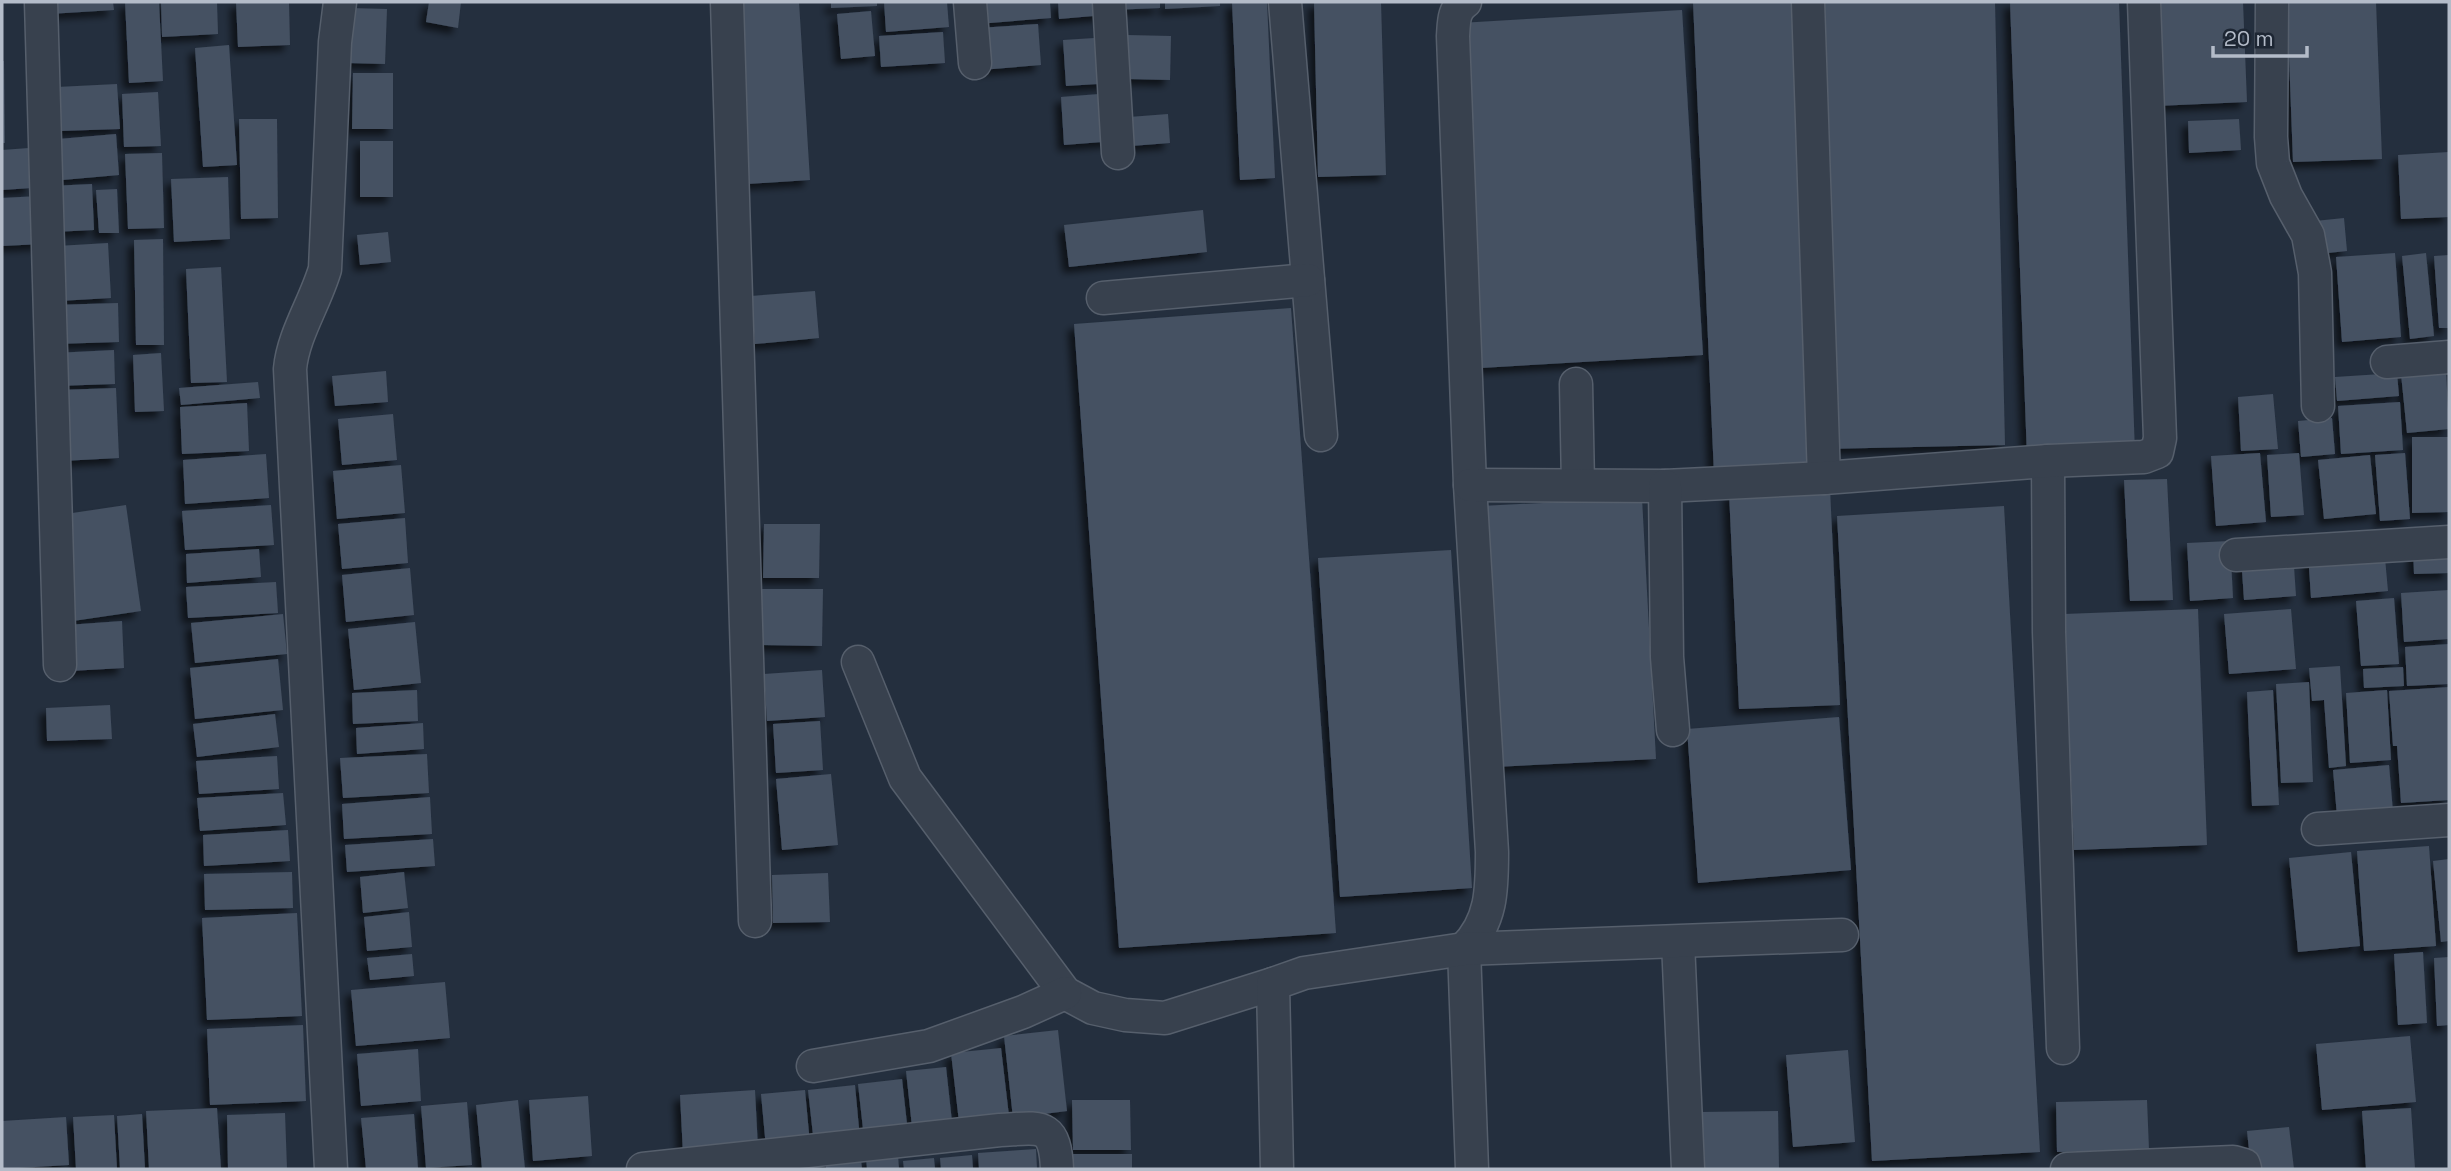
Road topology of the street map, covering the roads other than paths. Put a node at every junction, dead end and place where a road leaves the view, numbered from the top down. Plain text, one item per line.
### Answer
1 (41, 2) edge
2 (331, 2) edge
3 (340, 2) edge
4 (727, 2) edge
5 (970, 2) edge
6 (1110, 2) edge
7 (1285, 2) edge
8 (1465, 2) edge
9 (1808, 2) edge
10 (2144, 2) edge
11 (2272, 2) edge
12 (335, 43) junction
13 (975, 63) dead end
14 (1118, 153) dead end
15 (1308, 280) junction
16 (1103, 298) dead end
17 (2449, 357) edge
18 (2387, 362) dead end
19 (1576, 384) dead end
20 (2318, 406) dead end
21 (1321, 435) dead end
22 (2048, 461) junction
23 (1824, 478) junction
24 (1470, 485) junction
25 (1578, 485) junction
26 (1665, 486) junction
27 (2449, 542) edge
28 (2236, 555) dead end
29 (858, 662) dead end
30 (60, 665) dead end
31 (1673, 730) dead end
32 (2449, 820) edge
33 (2318, 829) dead end
34 (755, 921) dead end
35 (1842, 935) dead end
36 (1678, 942) junction
37 (1464, 949) junction
38 (1273, 984) junction
39 (1065, 993) junction
40 (2063, 1048) dead end
41 (813, 1066) dead end
42 (2244, 1167) edge
43 (331, 1169) edge
44 (643, 1169) edge
45 (1056, 1169) edge
46 (1277, 1169) edge
47 (1472, 1169) edge
48 (1688, 1169) edge
49 (2080, 1169) edge

1 - 30 street
2 - 12 street
3 - 12 street
4 - 34 street
5 - 13 street
6 - 14 street
7 - 15 street
8 - 24 street
9 - 23 street
10 - 22 street
11 - 20 street
12 - 43 street
15 - 16 street
15 - 21 street
17 - 18 street
19 - 25 street
22 - 23 street
22 - 40 street
23 - 26 street
24 - 25 street
24 - 37 street
25 - 26 street
26 - 31 street
27 - 28 street
29 - 39 street
32 - 33 street
35 - 36 street
36 - 37 street
36 - 48 street
37 - 38 street
37 - 47 street
38 - 39 street
38 - 46 street
39 - 41 street
42 - 49 street
44 - 45 street

